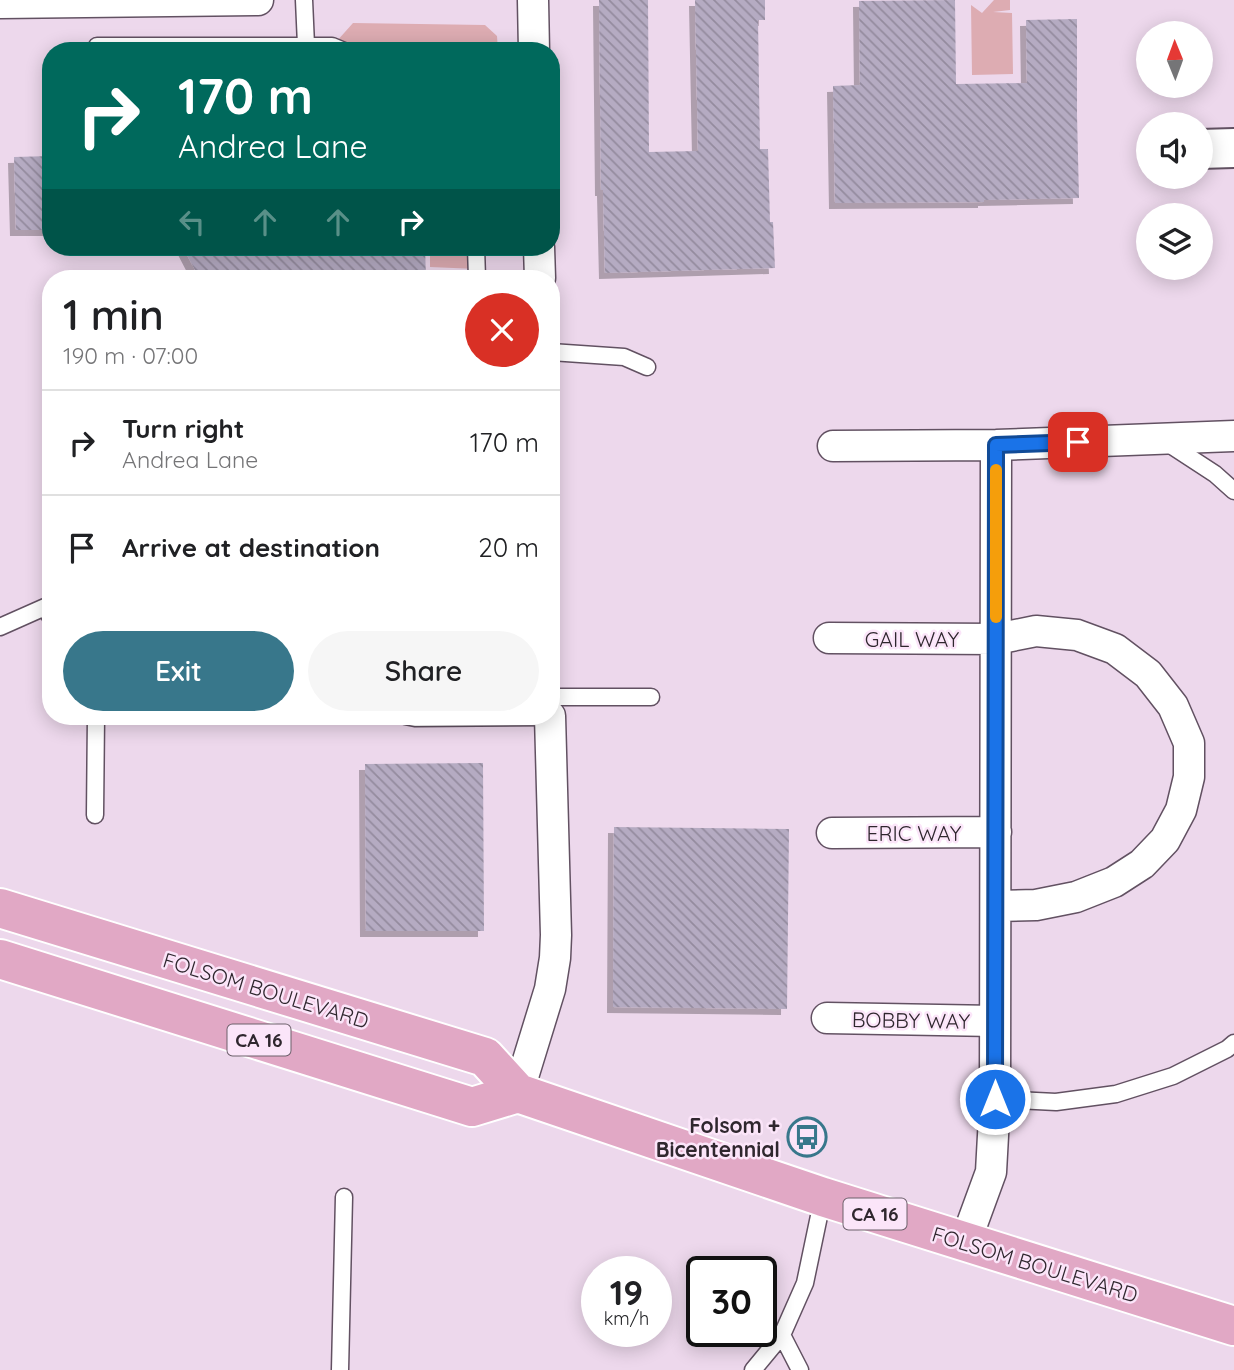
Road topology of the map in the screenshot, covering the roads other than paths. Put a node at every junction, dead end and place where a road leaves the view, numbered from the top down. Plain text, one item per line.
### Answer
1 (258, 0) edge
2 (304, 0) edge
3 (533, 0) edge
4 (0, 4) edge
5 (306, 42) edge
6 (534, 42) edge
7 (1234, 148) edge
8 (1213, 149) edge
9 (560, 353) edge
10 (647, 367) dead end
11 (1234, 436) edge
12 (1161, 439) junction
13 (996, 445) junction
14 (833, 446) dead end
15 (1234, 491) edge
16 (42, 608) edge
17 (0, 626) edge
18 (829, 638) dead end
19 (996, 639) junction
20 (651, 697) dead end
21 (560, 709) edge
22 (96, 725) edge
23 (551, 725) edge
24 (95, 815) dead end
25 (996, 832) junction
26 (832, 833) dead end
27 (996, 906) junction
28 (0, 908) edge
29 (0, 959) edge
30 (827, 1018) dead end
31 (995, 1021) junction
32 (1234, 1043) edge
33 (518, 1093) junction
34 (995, 1099) junction
35 (344, 1197) dead end
36 (823, 1198) junction
37 (965, 1243) junction
38 (1234, 1326) edge
39 (782, 1335) junction
40 (340, 1370) edge
41 (753, 1370) edge
42 (800, 1370) edge

1 - 4 street
2 - 5 lane
3 - 6 street
7 - 8 street
9 - 10 lane
11 - 12 street
12 - 13 street
12 - 15 lane
13 - 14 street
13 - 19 street
16 - 17 lane
18 - 19 street, GAIL WAY
19 - 25 street
19 - 27 street, GAIL WAY
20 - 21 lane
22 - 24 lane
23 - 33 street
25 - 26 street, ERIC WAY
25 - 27 street
27 - 31 street
28 - 33 main road, FOLSOM BOULEVARD / CA 16
29 - 33 main road, CA 16
30 - 31 street, BOBBY WAY
31 - 34 street
32 - 34 lane
33 - 36 main road, FOLSOM BOULEVARD / CA 16
34 - 37 street
35 - 40 lane
36 - 37 main road, FOLSOM BOULEVARD / CA 16
36 - 39 lane
37 - 38 main road, FOLSOM BOULEVARD / CA 16
39 - 41 lane
39 - 42 lane

